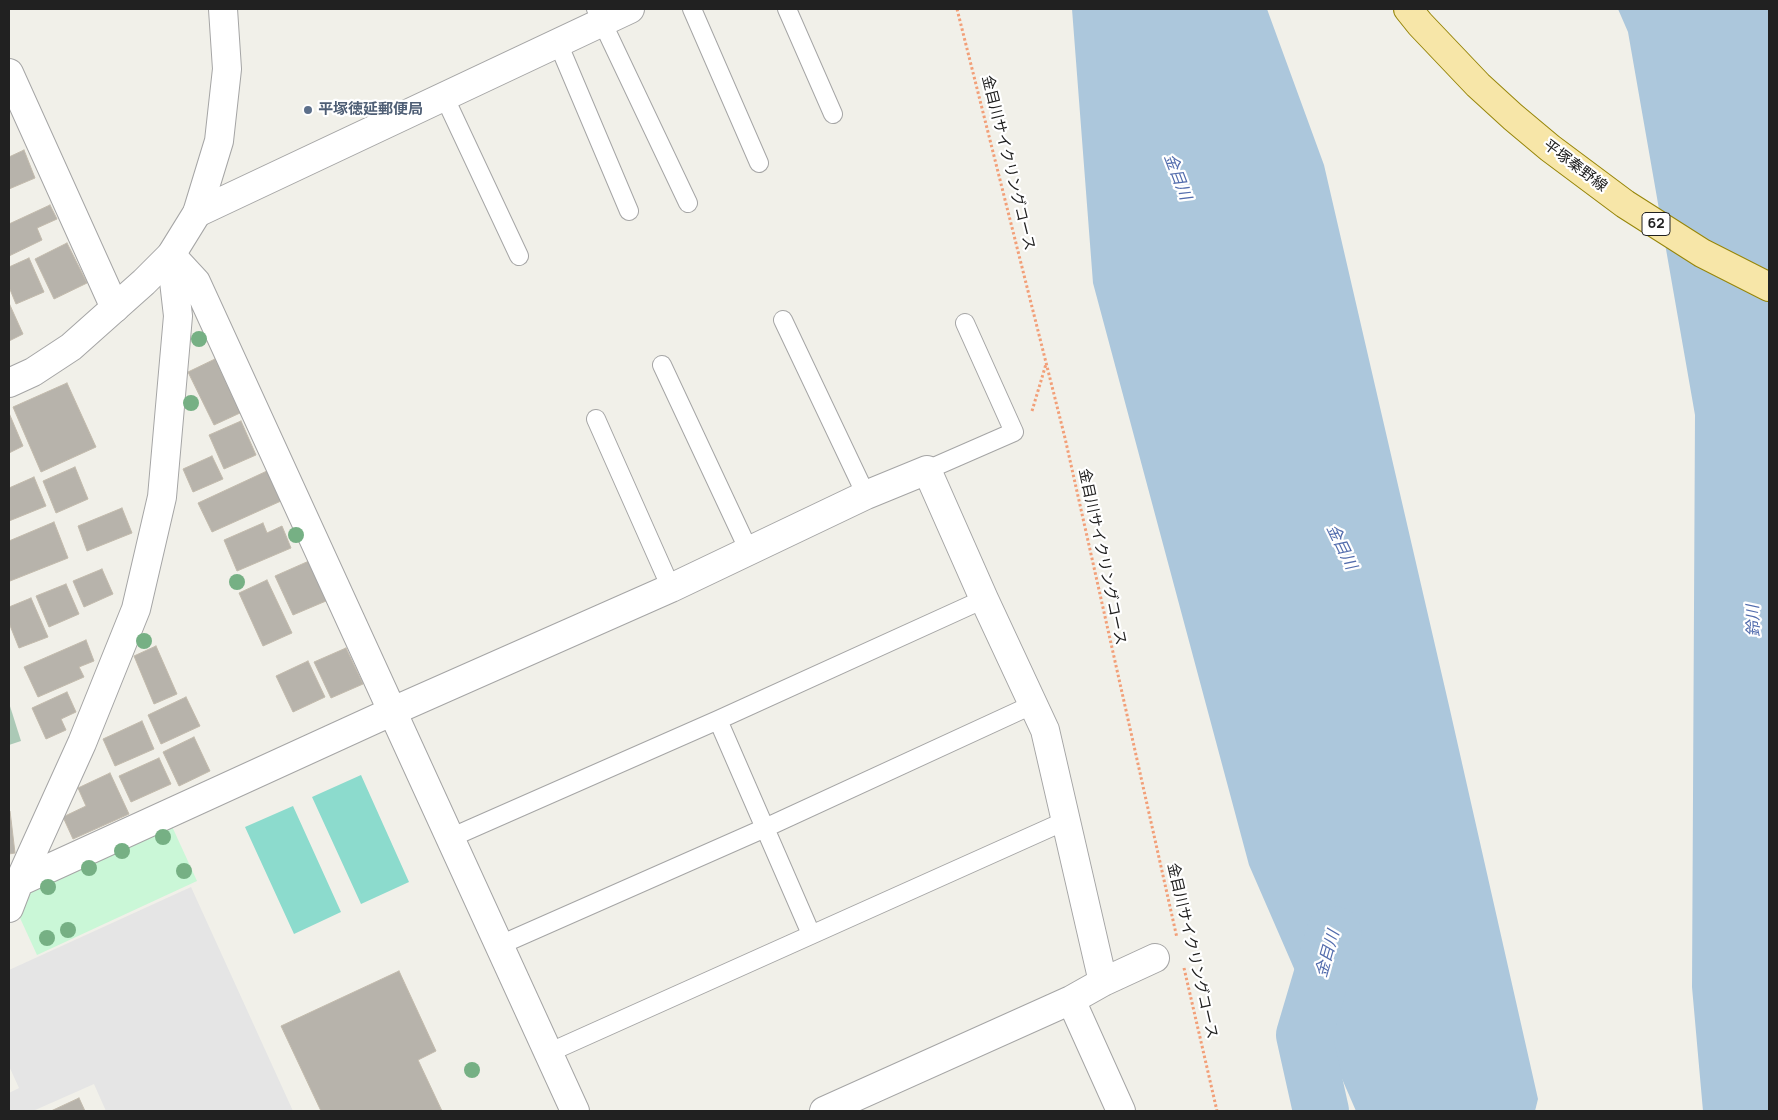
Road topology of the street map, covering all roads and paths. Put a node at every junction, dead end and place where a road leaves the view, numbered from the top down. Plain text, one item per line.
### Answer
1 (224, 9) edge
2 (630, 9) edge
3 (692, 9) edge
4 (787, 9) edge
5 (957, 9) edge
6 (1408, 9) edge
7 (599, 15) edge
8 (558, 42) junction
9 (9, 73) edge
10 (444, 96) junction
11 (833, 114) dead end
12 (759, 163) dead end
13 (688, 202) dead end
14 (629, 211) dead end
15 (197, 213) junction
16 (171, 255) junction
17 (519, 256) dead end
18 (1769, 288) edge
19 (115, 308) junction
20 (784, 320) dead end
21 (965, 322) dead end
22 (1047, 363) junction
23 (662, 365) dead end
24 (9, 384) edge
25 (596, 419) dead end
26 (1014, 432) junction
27 (927, 470) junction
28 (866, 495) junction
29 (749, 551) junction
30 (671, 588) junction
31 (984, 599) junction
32 (1034, 704) junction
33 (392, 711) junction
34 (718, 720) junction
35 (1065, 821) junction
36 (765, 828) junction
37 (450, 838) junction
38 (14, 882) edge
39 (9, 908) edge
40 (812, 934) junction
41 (1179, 944) dead end
42 (500, 945) junction
43 (1155, 958) dead end
44 (1183, 963) dead end
45 (1103, 982) junction
46 (1071, 1000) junction
47 (548, 1053) junction
48 (575, 1111) edge
49 (824, 1111) edge
50 (1121, 1111) edge
51 (1218, 1111) edge

1 - 15 street
2 - 7 street
3 - 12 lane
4 - 11 lane
5 - 22 path, 金目川サイクリングコース
6 - 18 main road, 平塚秦野線 / 62
7 - 8 street
7 - 13 lane
8 - 10 street
8 - 14 lane
9 - 19 street
10 - 15 street
10 - 17 lane
15 - 16 street
16 - 19 street
16 - 33 street
16 - 38 street
19 - 24 street
20 - 28 lane
21 - 26 lane
22 - 26 path
22 - 41 path, 金目川サイクリングコース
23 - 29 lane
25 - 30 lane
26 - 27 lane
27 - 28 street
27 - 31 street
28 - 29 street
29 - 30 street
30 - 33 street
31 - 32 street
31 - 34 lane
32 - 35 street
32 - 36 lane
33 - 37 street
33 - 38 street
34 - 36 lane
34 - 37 lane
35 - 40 lane
35 - 45 street
36 - 40 lane
36 - 42 lane
37 - 42 street
38 - 39 street
40 - 47 lane
42 - 47 street
43 - 45 street
44 - 51 path, 金目川サイクリングコース
45 - 46 street
46 - 49 street
46 - 50 street
47 - 48 street

